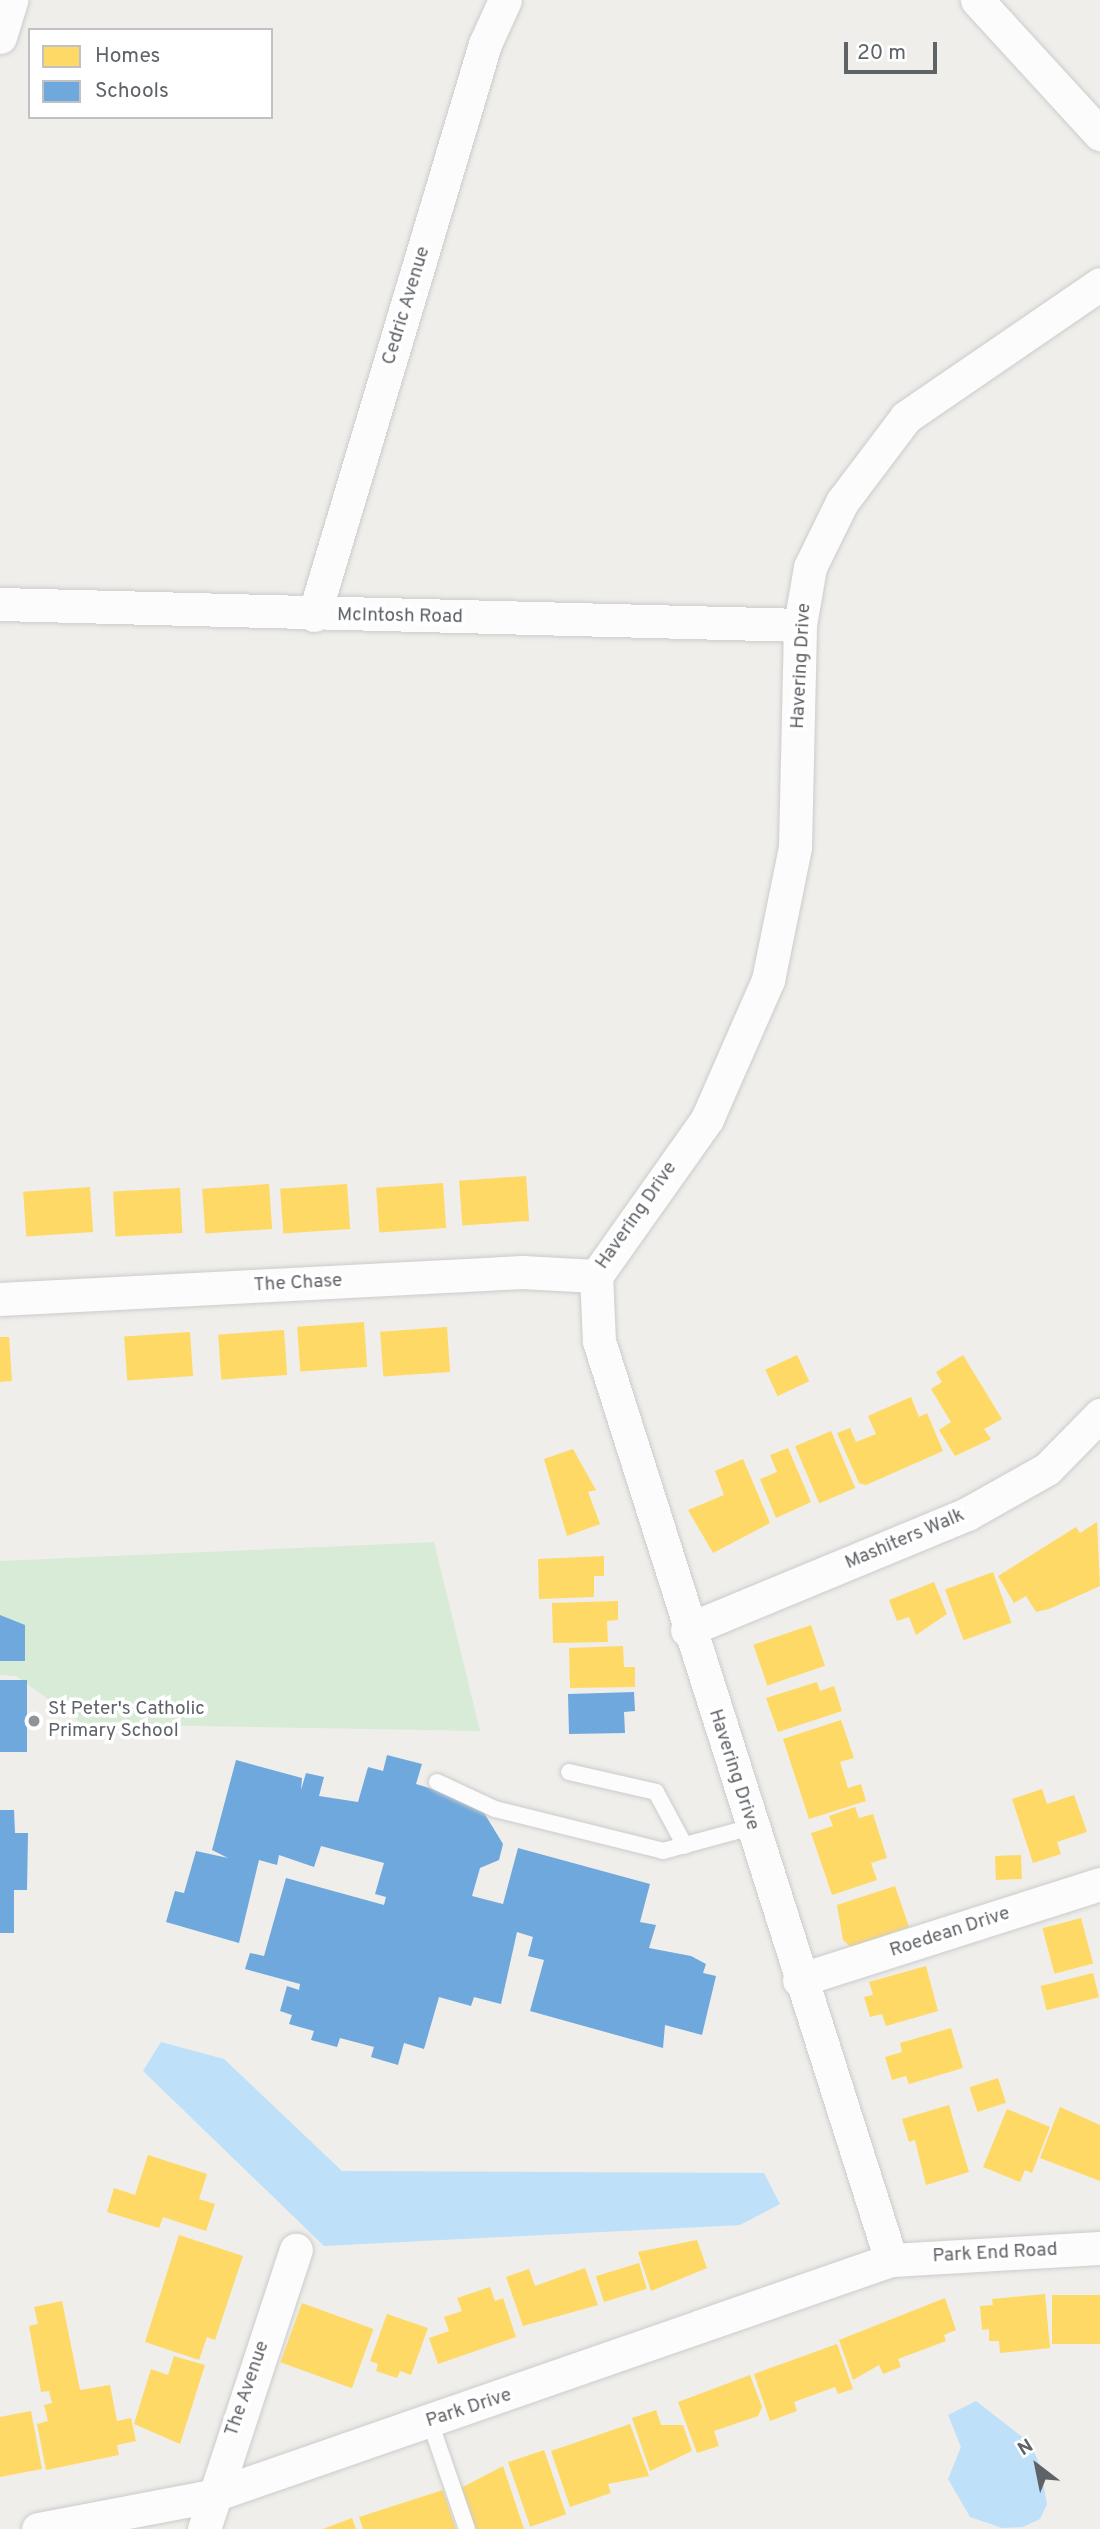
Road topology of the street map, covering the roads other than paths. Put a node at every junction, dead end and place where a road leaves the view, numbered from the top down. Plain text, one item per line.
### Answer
1 (11, 0) edge
2 (505, 0) edge
3 (977, 0) edge
4 (0, 37) edge
5 (1100, 134) edge
6 (1100, 284) edge
7 (0, 604) edge
8 (314, 615) junction
9 (800, 625) junction
10 (596, 1276) junction
11 (0, 1299) edge
12 (1100, 1415) edge
13 (687, 1630) junction
14 (569, 1772) dead end
15 (437, 1782) dead end
16 (752, 1827) junction
17 (685, 1846) junction
18 (1100, 1884) edge
19 (799, 1980) junction
20 (1100, 2248) edge
21 (296, 2250) dead end
22 (891, 2260) junction
23 (430, 2422) junction
24 (211, 2496) junction
25 (38, 2529) edge
26 (204, 2529) edge
27 (467, 2529) edge

1 - 4 street
2 - 8 street, Cedric Avenue
3 - 5 street
6 - 9 street, Havering Drive
7 - 8 street, McIntosh Road
8 - 9 street, McIntosh Road
9 - 10 street, Havering Drive
10 - 11 street, The Chase
10 - 13 street, Havering Drive
12 - 13 street, Mashiters Walk
13 - 16 street, Havering Drive
14 - 17 lane
15 - 17 lane
16 - 17 lane
16 - 19 street, Havering Drive
18 - 19 street, Roedean Drive
19 - 22 street, Havering Drive
20 - 22 street, Park End Road
21 - 24 street, The Avenue
22 - 23 street, Park Drive
23 - 24 street, Park Drive
23 - 27 lane
24 - 25 street, Park Drive
24 - 26 street, The Avenue

